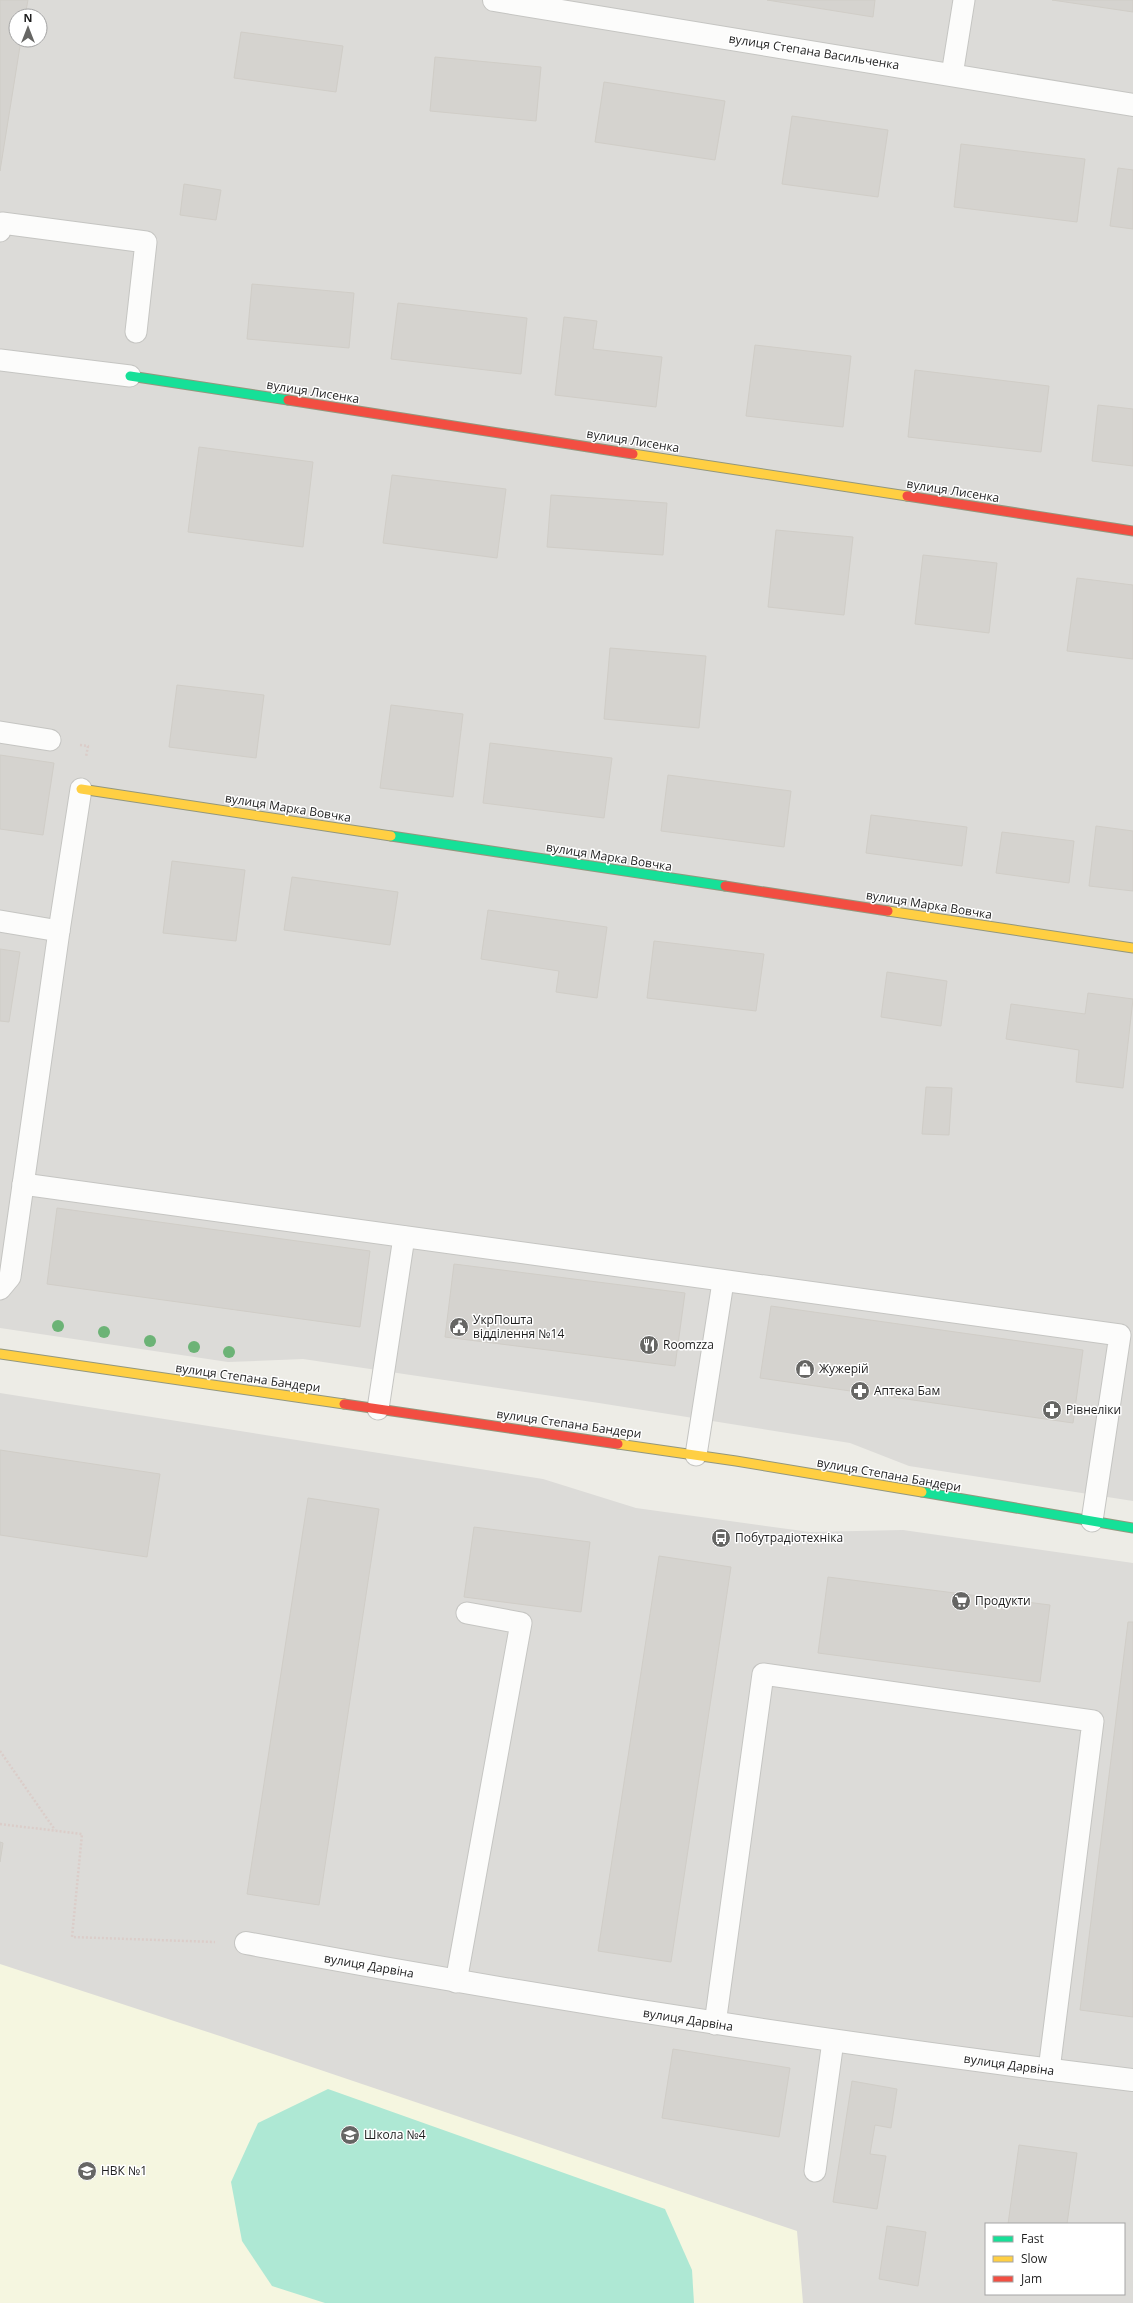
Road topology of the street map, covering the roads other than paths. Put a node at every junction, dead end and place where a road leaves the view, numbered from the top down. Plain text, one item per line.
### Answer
1 (494, 0) edge
2 (964, 0) edge
3 (527, 3) edge
4 (952, 74) junction
5 (1133, 105) edge
6 (0, 231) edge
7 (136, 332) dead end
8 (0, 360) edge
9 (130, 376) joint
10 (1133, 531) edge
11 (0, 732) edge
12 (50, 740) dead end
13 (81, 789) joint
14 (0, 921) edge
15 (59, 931) junction
16 (1133, 948) edge
17 (23, 1184) junction
18 (404, 1237) junction
19 (723, 1282) junction
20 (0, 1288) edge
21 (0, 1354) edge
22 (378, 1409) junction
23 (696, 1455) junction
24 (1092, 1521) junction
25 (1133, 1528) edge
26 (466, 1613) dead end
27 (246, 1943) road end
28 (456, 1982) junction
29 (716, 2024) junction
30 (834, 2041) junction
31 (1049, 2070) junction
32 (1133, 2080) edge
33 (816, 2171) dead end

1 - 3 street, вулиця Степана Васильченка
2 - 4 lane
3 - 4 street, вулиця Степана Васильченка
4 - 5 street, вулиця Степана Васильченка
6 - 7 lane
8 - 9 lane
9 - 10 street, вулиця Лисенка
11 - 12 lane
13 - 15 lane
13 - 16 street, вулиця Марка Вовчка
14 - 15 lane
15 - 17 lane
17 - 18 lane
17 - 20 lane
18 - 19 lane
18 - 22 lane
19 - 23 lane
19 - 24 lane
21 - 22 street, вулиця Степана Бандери
22 - 23 street, вулиця Степана Бандери
23 - 24 street, вулиця Степана Бандери
24 - 25 street, вулиця Степана Бандери
26 - 28 lane
27 - 28 street, вулиця Дарвіна
28 - 29 street, вулиця Дарвіна
29 - 30 street, вулиця Дарвіна
29 - 31 lane
30 - 31 street, вулиця Дарвіна
30 - 33 lane
31 - 32 street, вулиця Дарвіна

